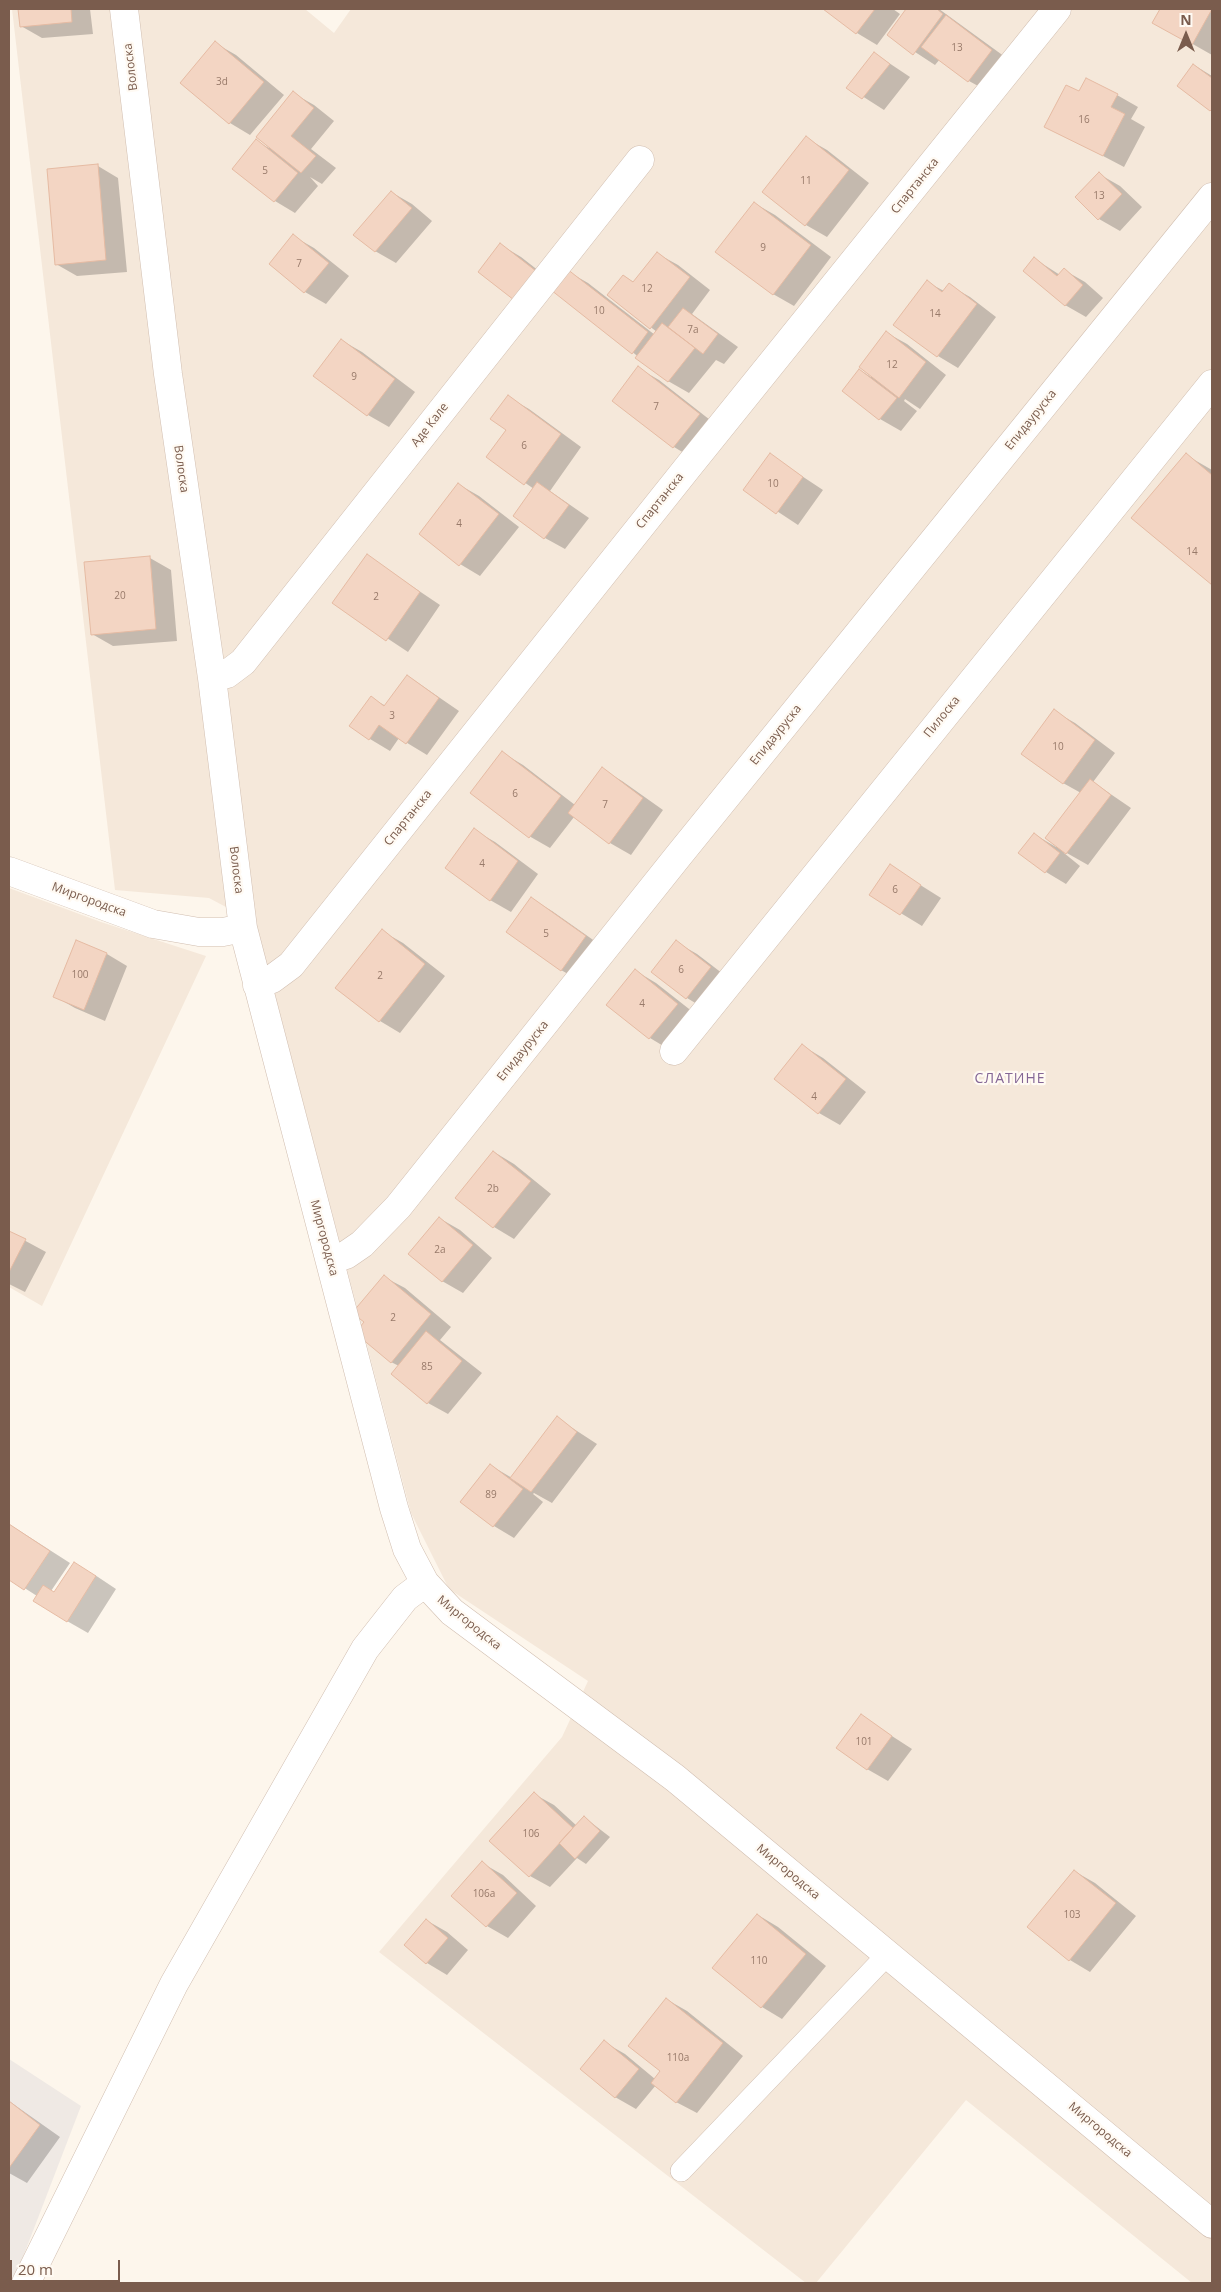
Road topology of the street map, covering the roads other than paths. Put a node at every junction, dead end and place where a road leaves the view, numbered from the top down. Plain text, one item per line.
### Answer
1 (124, 9) edge
2 (1057, 9) edge
3 (640, 160) dead end
4 (1212, 197) edge
5 (1212, 384) edge
6 (212, 678) junction
7 (9, 871) edge
8 (244, 928) junction
9 (257, 985) junction
10 (674, 1051) dead end
11 (330, 1260) junction
12 (425, 1583) junction
13 (888, 1954) junction
14 (681, 2171) dead end
15 (1212, 2224) edge
16 (26, 2283) edge

1 - 6 street, Волоска
2 - 9 street, Спартанска
3 - 6 street, Аде Кале
4 - 11 street, Епидауруска
5 - 10 street, Пилоска
6 - 8 street, Волоска
7 - 8 street, Миргородска
8 - 9 street, Миргородска
9 - 11 street, Миргородска
11 - 12 street, Миргородска
12 - 13 street, Миргородска
12 - 16 street
13 - 14 lane
13 - 15 street, Миргородска

